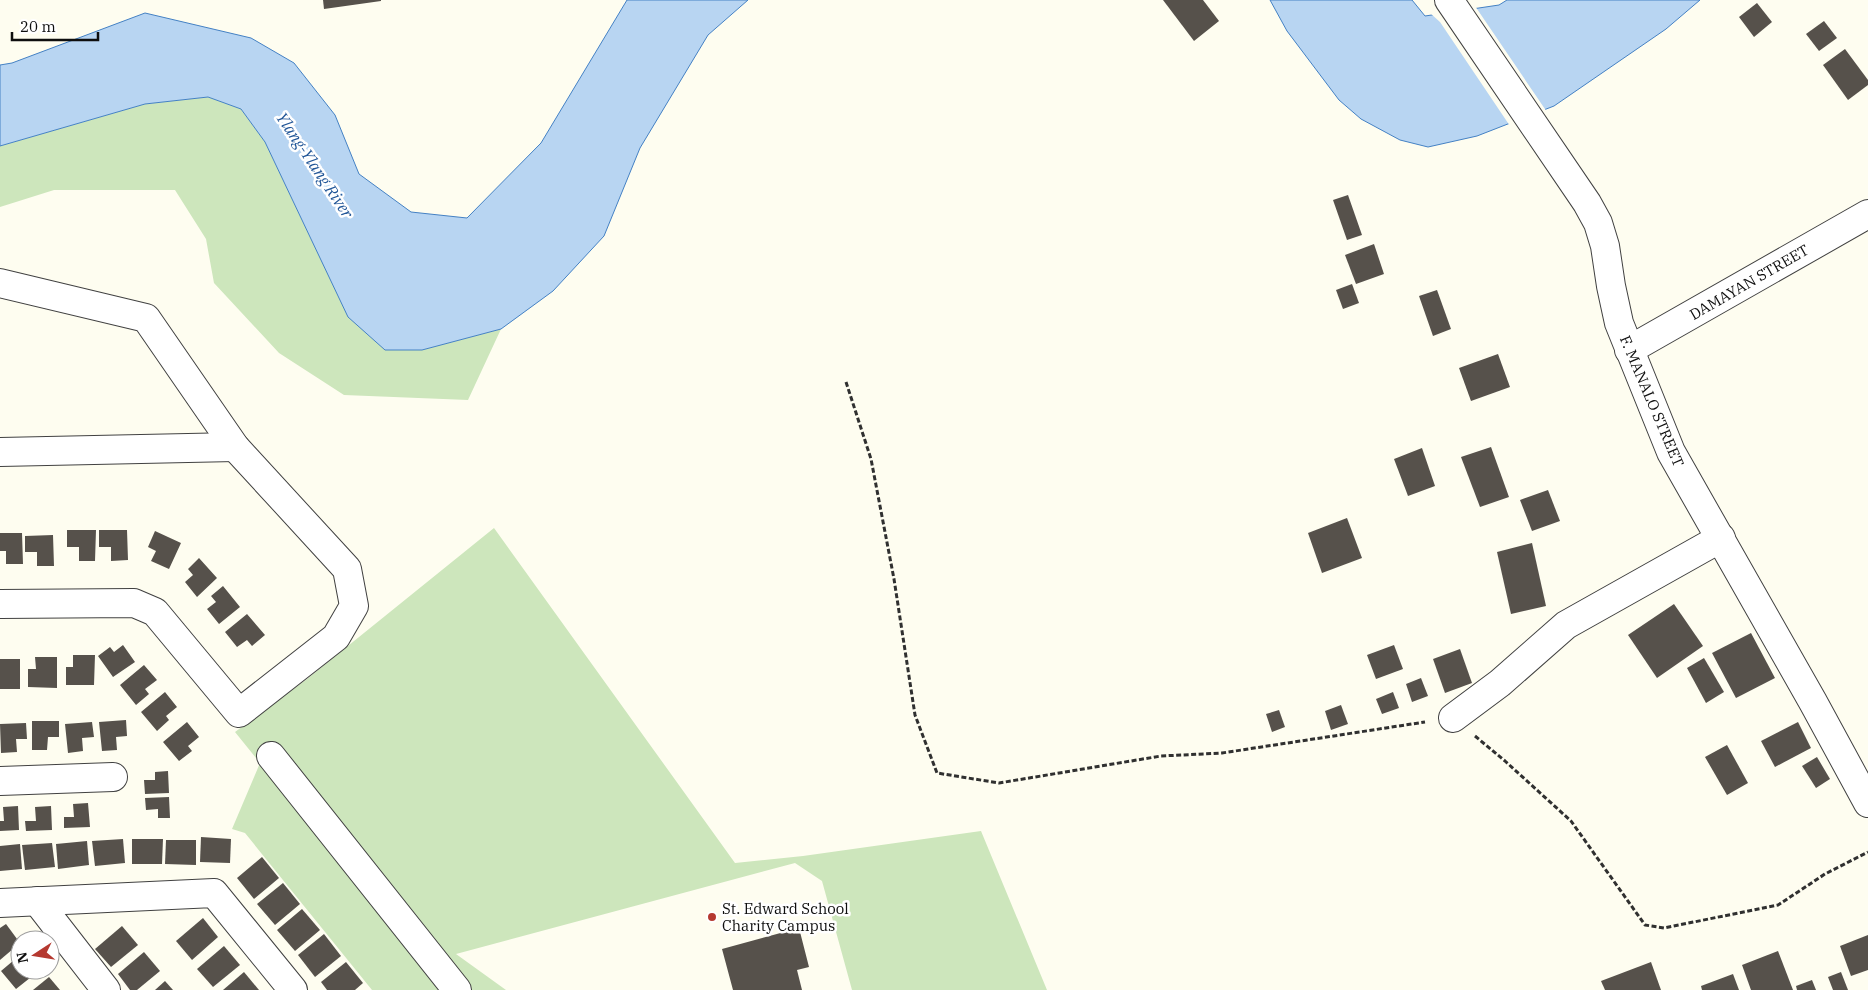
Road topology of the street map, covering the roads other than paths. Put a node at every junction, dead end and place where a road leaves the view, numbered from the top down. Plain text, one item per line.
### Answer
1 (1449, 0) edge
2 (1868, 214) edge
3 (0, 283) edge
4 (1629, 350) junction
5 (235, 447) junction
6 (0, 452) edge
7 (1721, 538) junction
8 (0, 604) edge
9 (1453, 718) road end
10 (271, 756) dead end
11 (113, 778) dead end
12 (0, 781) edge
13 (1868, 802) edge
14 (37, 901) junction
15 (0, 903) edge
16 (106, 990) edge
17 (293, 990) edge
18 (457, 990) edge

1 - 4 street, F. MANALO STREET
2 - 4 street, DAMAYAN STREET
3 - 5 street
4 - 7 street, F. MANALO STREET
5 - 6 street
5 - 8 street
7 - 9 street
7 - 13 street, F. MANALO STREET
10 - 18 street
11 - 12 street
14 - 15 street
14 - 16 street
14 - 17 street

